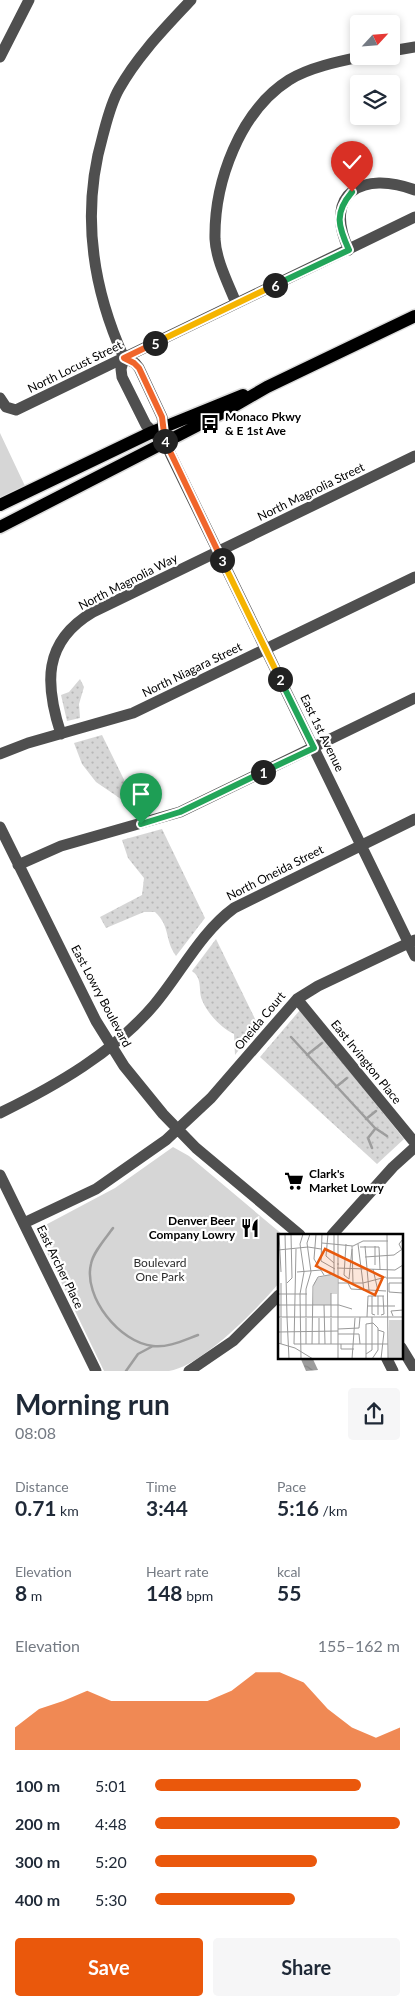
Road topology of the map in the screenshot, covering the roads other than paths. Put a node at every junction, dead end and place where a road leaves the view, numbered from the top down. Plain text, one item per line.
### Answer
1 (29, 0) edge
2 (191, 0) edge
3 (415, 47) edge
4 (400, 50) edge
5 (0, 57) edge
6 (350, 60) edge
7 (415, 190) edge
8 (415, 217) edge
9 (349, 250) junction
10 (236, 304) junction
11 (415, 316) edge
12 (124, 358) junction
13 (267, 387) junction
14 (0, 398) edge
15 (164, 427) junction
16 (152, 432) junction
17 (165, 442) junction
18 (415, 456) edge
19 (0, 505) edge
20 (0, 526) edge
21 (218, 552) junction
22 (415, 577) edge
23 (266, 650) junction
24 (415, 698) edge
25 (61, 734) junction
26 (314, 748) junction
27 (0, 754) edge
28 (415, 819) edge
29 (0, 827) edge
30 (362, 846) junction
31 (18, 865) junction
32 (412, 942) edge
33 (415, 956) edge
34 (297, 998) junction
35 (110, 1046) junction
36 (0, 1113) edge
37 (178, 1130) junction
38 (415, 1145) edge
39 (0, 1175) edge
40 (24, 1223) junction
41 (299, 1234) edge
42 (333, 1234) edge
43 (278, 1296) edge
44 (402, 1349) edge
45 (386, 1358) edge
46 (415, 1370) edge
47 (96, 1371) edge
48 (189, 1371) edge
49 (393, 1371) edge

1 - 5 street
2 - 12 street
3 - 4 street
6 - 10 street
7 - 9 street
8 - 9 street, North Locust Street
9 - 10 street, North Locust Street
10 - 12 street, North Locust Street
11 - 13 main road
12 - 14 street, North Locust Street
12 - 15 street, East 1st Avenue
12 - 16 street, East 1st Avenue
13 - 15 main road
13 - 17 main road
15 - 16 main road
15 - 17 street, East 1st Avenue
16 - 17 street, East 1st Avenue
16 - 19 main road
17 - 20 main road
17 - 21 street, East 1st Avenue
18 - 21 street, North Magnolia Street
21 - 23 street, East 1st Avenue
21 - 25 street, North Magnolia Way
22 - 23 street, North Niagara Street
23 - 25 street, North Niagara Street
23 - 26 street, East 1st Avenue
24 - 26 street
25 - 27 street, North Niagara Street
26 - 30 street, East 1st Avenue
26 - 31 street
28 - 30 street, North Oneida Street
29 - 31 street, East Lowry Boulevard
30 - 32 street, East 1st Avenue
30 - 35 street, North Oneida Street
31 - 35 street, East Lowry Boulevard
32 - 33 street, East 1st Avenue
32 - 34 street, Oneida Court
34 - 37 street, Oneida Court
34 - 38 street, East Irvington Place
35 - 36 street, North Oneida Street
35 - 37 street, East Lowry Boulevard
37 - 40 street, Oneida Court
37 - 41 street, East Lowry Boulevard
38 - 42 street
39 - 40 street, East Archer Place
40 - 47 street, East Archer Place
43 - 48 street
44 - 46 street
45 - 49 street

